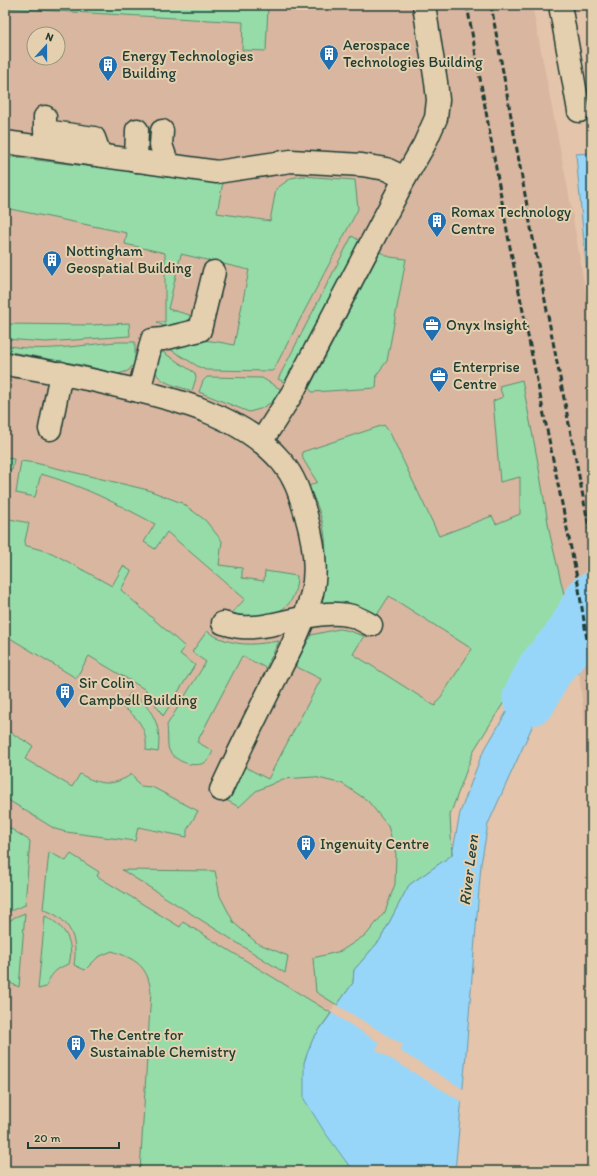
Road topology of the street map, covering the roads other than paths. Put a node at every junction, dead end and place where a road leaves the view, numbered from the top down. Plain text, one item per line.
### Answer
1 (424, 5) edge
2 (560, 5) edge
3 (579, 111) dead end
4 (46, 117) dead end
5 (137, 130) dead end
6 (162, 131) dead end
7 (5, 142) edge
8 (100, 156) junction
9 (136, 160) junction
10 (168, 165) junction
11 (405, 178) junction
12 (214, 272) dead end
13 (5, 364) edge
14 (60, 373) junction
15 (139, 391) junction
16 (50, 429) dead end
17 (261, 442) junction
18 (304, 618) junction
19 (223, 623) dead end
20 (371, 625) dead end
21 (221, 790) dead end

1 - 11 lane
2 - 3 lane
4 - 8 lane
5 - 9 lane
6 - 10 lane
7 - 8 lane
8 - 9 lane
9 - 10 lane
10 - 11 lane
11 - 17 lane
12 - 15 lane
13 - 14 lane
14 - 15 lane
14 - 16 lane
15 - 17 lane
17 - 18 lane
18 - 19 lane
18 - 20 lane
18 - 21 lane

